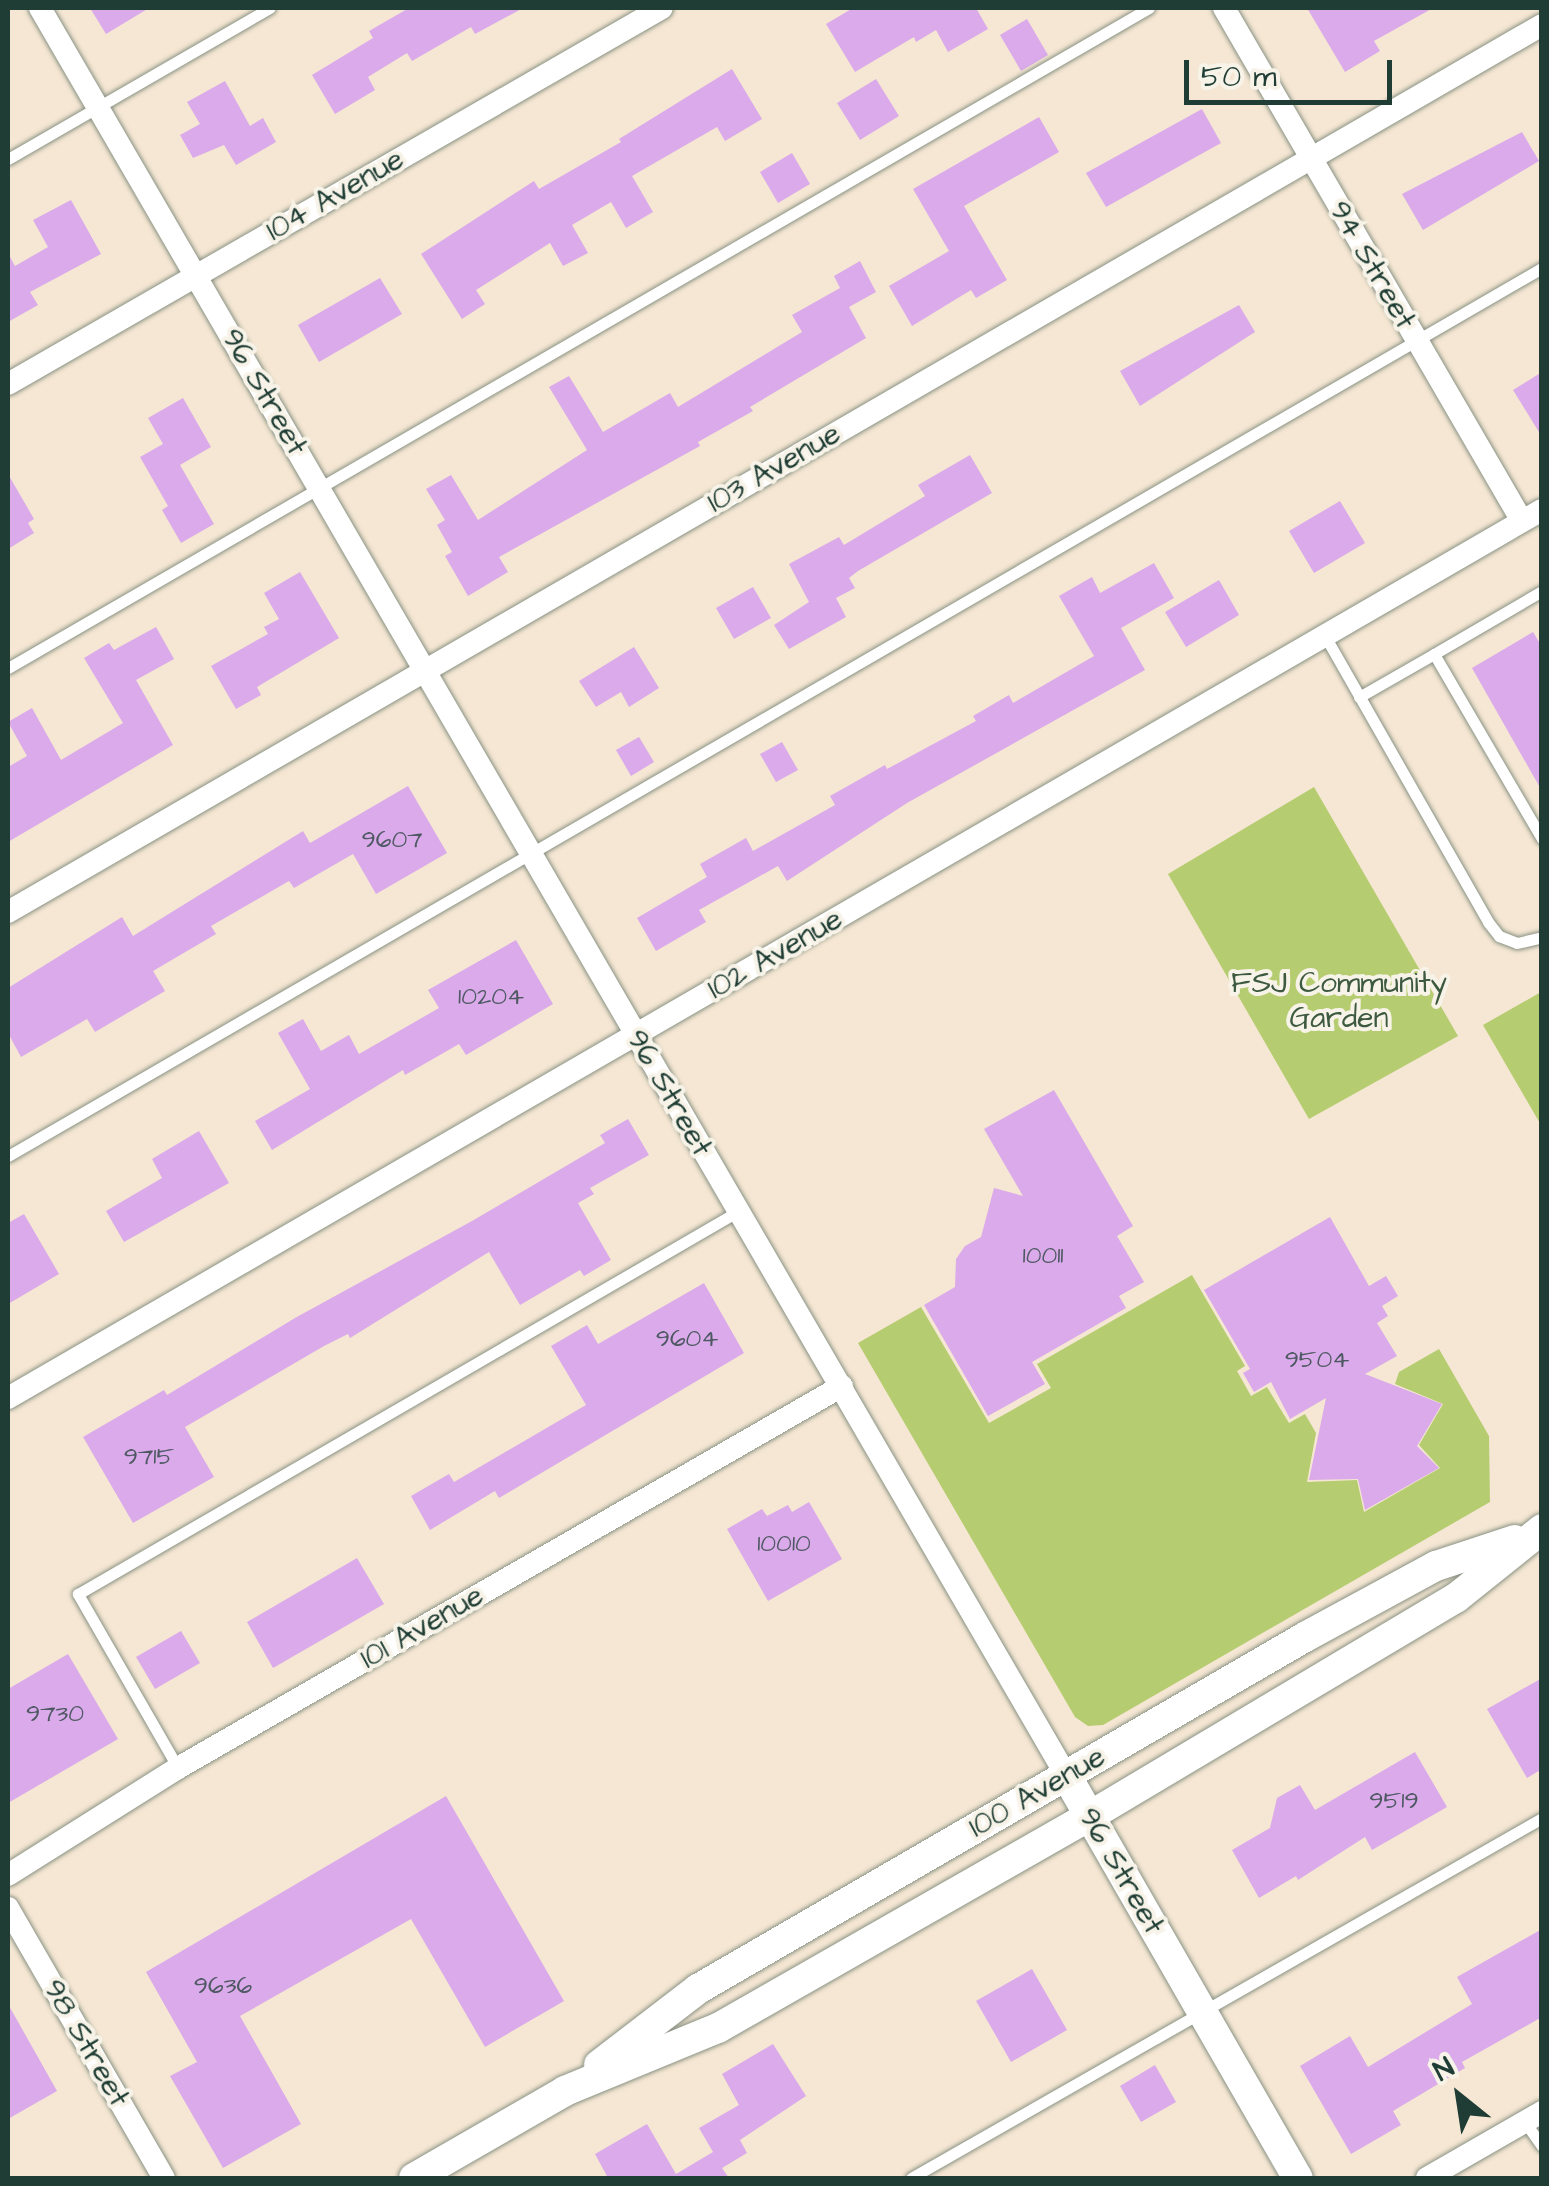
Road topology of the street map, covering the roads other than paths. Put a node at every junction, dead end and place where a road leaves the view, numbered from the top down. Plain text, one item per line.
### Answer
1 (40, 8) edge
2 (270, 8) edge
3 (662, 8) edge
4 (1149, 8) edge
5 (1224, 8) edge
6 (1542, 24) edge
7 (98, 107) junction
8 (1311, 158) junction
9 (8, 160) edge
10 (1542, 268) edge
11 (196, 276) junction
12 (1416, 341) junction
13 (8, 384) edge
14 (320, 489) junction
15 (1532, 516) edge
16 (1542, 591) edge
17 (1325, 636) junction
18 (1434, 654) junction
19 (8, 668) edge
20 (426, 670) junction
21 (1359, 697) junction
22 (1542, 840) edge
23 (530, 854) junction
24 (8, 912) edge
25 (1542, 937) edge
26 (635, 1035) junction
27 (8, 1156) edge
28 (737, 1212) junction
29 (842, 1386) junction
30 (8, 1398) edge
31 (1538, 1539) edge
32 (178, 1768) junction
33 (1066, 1775) junction
34 (1090, 1816) junction
35 (1542, 1818) edge
36 (8, 1875) edge
37 (8, 1908) edge
38 (1200, 2010) junction
39 (565, 2091) junction
40 (1533, 2117) edge
41 (1542, 2146) edge
42 (164, 2178) edge
43 (414, 2178) edge
44 (911, 2178) edge
45 (1298, 2178) edge
46 (1427, 2178) edge

1 - 7 street, 96 Street
2 - 7 lane
3 - 11 street, 104 Avenue
4 - 14 lane
5 - 8 street, 94 Street
6 - 8 street, 103 Avenue
7 - 9 lane
7 - 11 street, 96 Street
8 - 12 street, 94 Street
8 - 20 street, 103 Avenue
10 - 12 lane
11 - 13 street, 104 Avenue
11 - 14 street, 96 Street
12 - 15 street, 94 Street
12 - 23 lane
14 - 19 lane
14 - 20 street, 96 Street
15 - 17 street, 102 Avenue
16 - 18 lane
17 - 21 lane
17 - 26 street, 102 Avenue
18 - 21 lane
18 - 22 lane
20 - 23 street, 96 Street
20 - 24 street, 103 Avenue
21 - 25 lane
23 - 26 street, 96 Street
23 - 27 lane
26 - 28 street, 96 Street
26 - 30 street, 102 Avenue
28 - 29 street, 96 Street
28 - 32 lane
29 - 32 street, 101 Avenue
29 - 33 street, 96 Street
31 - 33 main road, 100 Avenue
31 - 34 main road, 100 Avenue
32 - 36 street, 101 Avenue
33 - 34 main road, 96 Street
33 - 39 main road, 100 Avenue
34 - 38 main road, 96 Street
34 - 39 main road, 100 Avenue
35 - 38 lane
37 - 42 street, 98 Street
38 - 44 lane
38 - 45 main road, 96 Street
39 - 43 main road, 100 Avenue
40 - 41 lane
40 - 46 street

